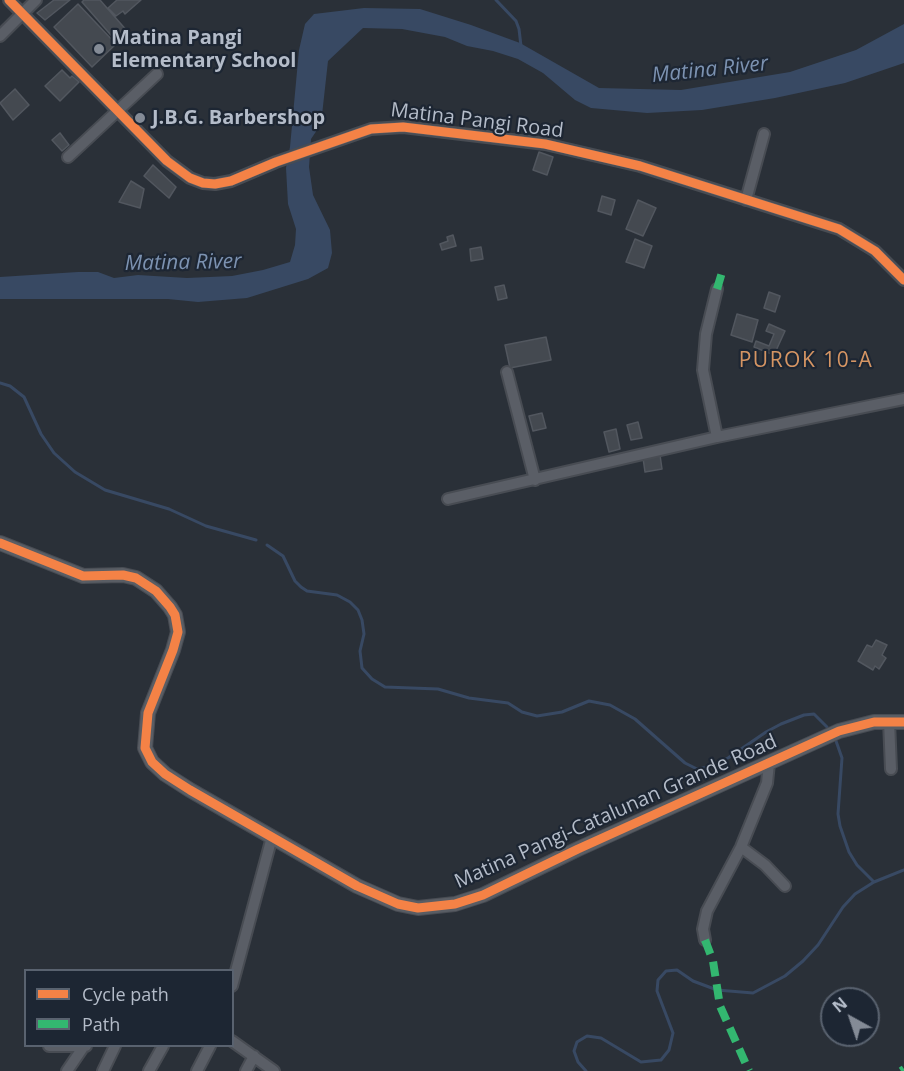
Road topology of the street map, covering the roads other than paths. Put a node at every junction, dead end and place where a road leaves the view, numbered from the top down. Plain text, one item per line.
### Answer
1 (9, 0) edge
2 (36, 0) edge
3 (23, 14) junction
4 (0, 36) edge
5 (157, 74) dead end
6 (118, 111) junction
7 (764, 135) dead end
8 (68, 157) dead end
9 (746, 200) junction
10 (904, 280) edge
11 (717, 290) dead end
12 (507, 372) dead end
13 (904, 399) edge
14 (717, 437) junction
15 (535, 480) junction
16 (448, 499) dead end
17 (0, 543) edge
18 (889, 721) junction
19 (904, 722) edge
20 (770, 763) junction
21 (891, 769) dead end
22 (272, 837) junction
23 (741, 847) junction
24 (785, 886) dead end
25 (705, 940) dead end
26 (234, 979) edge
27 (234, 1042) edge
28 (84, 1047) edge
29 (115, 1047) edge
30 (162, 1047) edge
31 (209, 1047) edge
32 (254, 1056) junction
33 (67, 1071) edge
34 (103, 1071) edge
35 (149, 1071) edge
36 (197, 1071) edge
37 (246, 1071) edge
38 (274, 1071) edge

1 - 3 street, Matina Pangi Road
2 - 3 street
3 - 4 street
3 - 6 street, Matina Pangi Road
5 - 6 street
6 - 8 street
6 - 9 street, Matina Pangi Road
7 - 9 street
9 - 10 street, Matina Pangi Road
11 - 14 street
12 - 15 street
13 - 14 street
14 - 15 street
15 - 16 street
17 - 22 street, Matina Pangi-Catalunan Grande Road
18 - 19 street, Matina Pangi-Catalunan Grande Road
18 - 20 street, Matina Pangi-Catalunan Grande Road
18 - 21 street
20 - 22 street, Matina Pangi-Catalunan Grande Road
20 - 23 street
22 - 26 street
23 - 24 street
23 - 25 street
27 - 32 street
28 - 33 street
29 - 34 street
30 - 35 street
31 - 36 street
32 - 37 street
32 - 38 street

